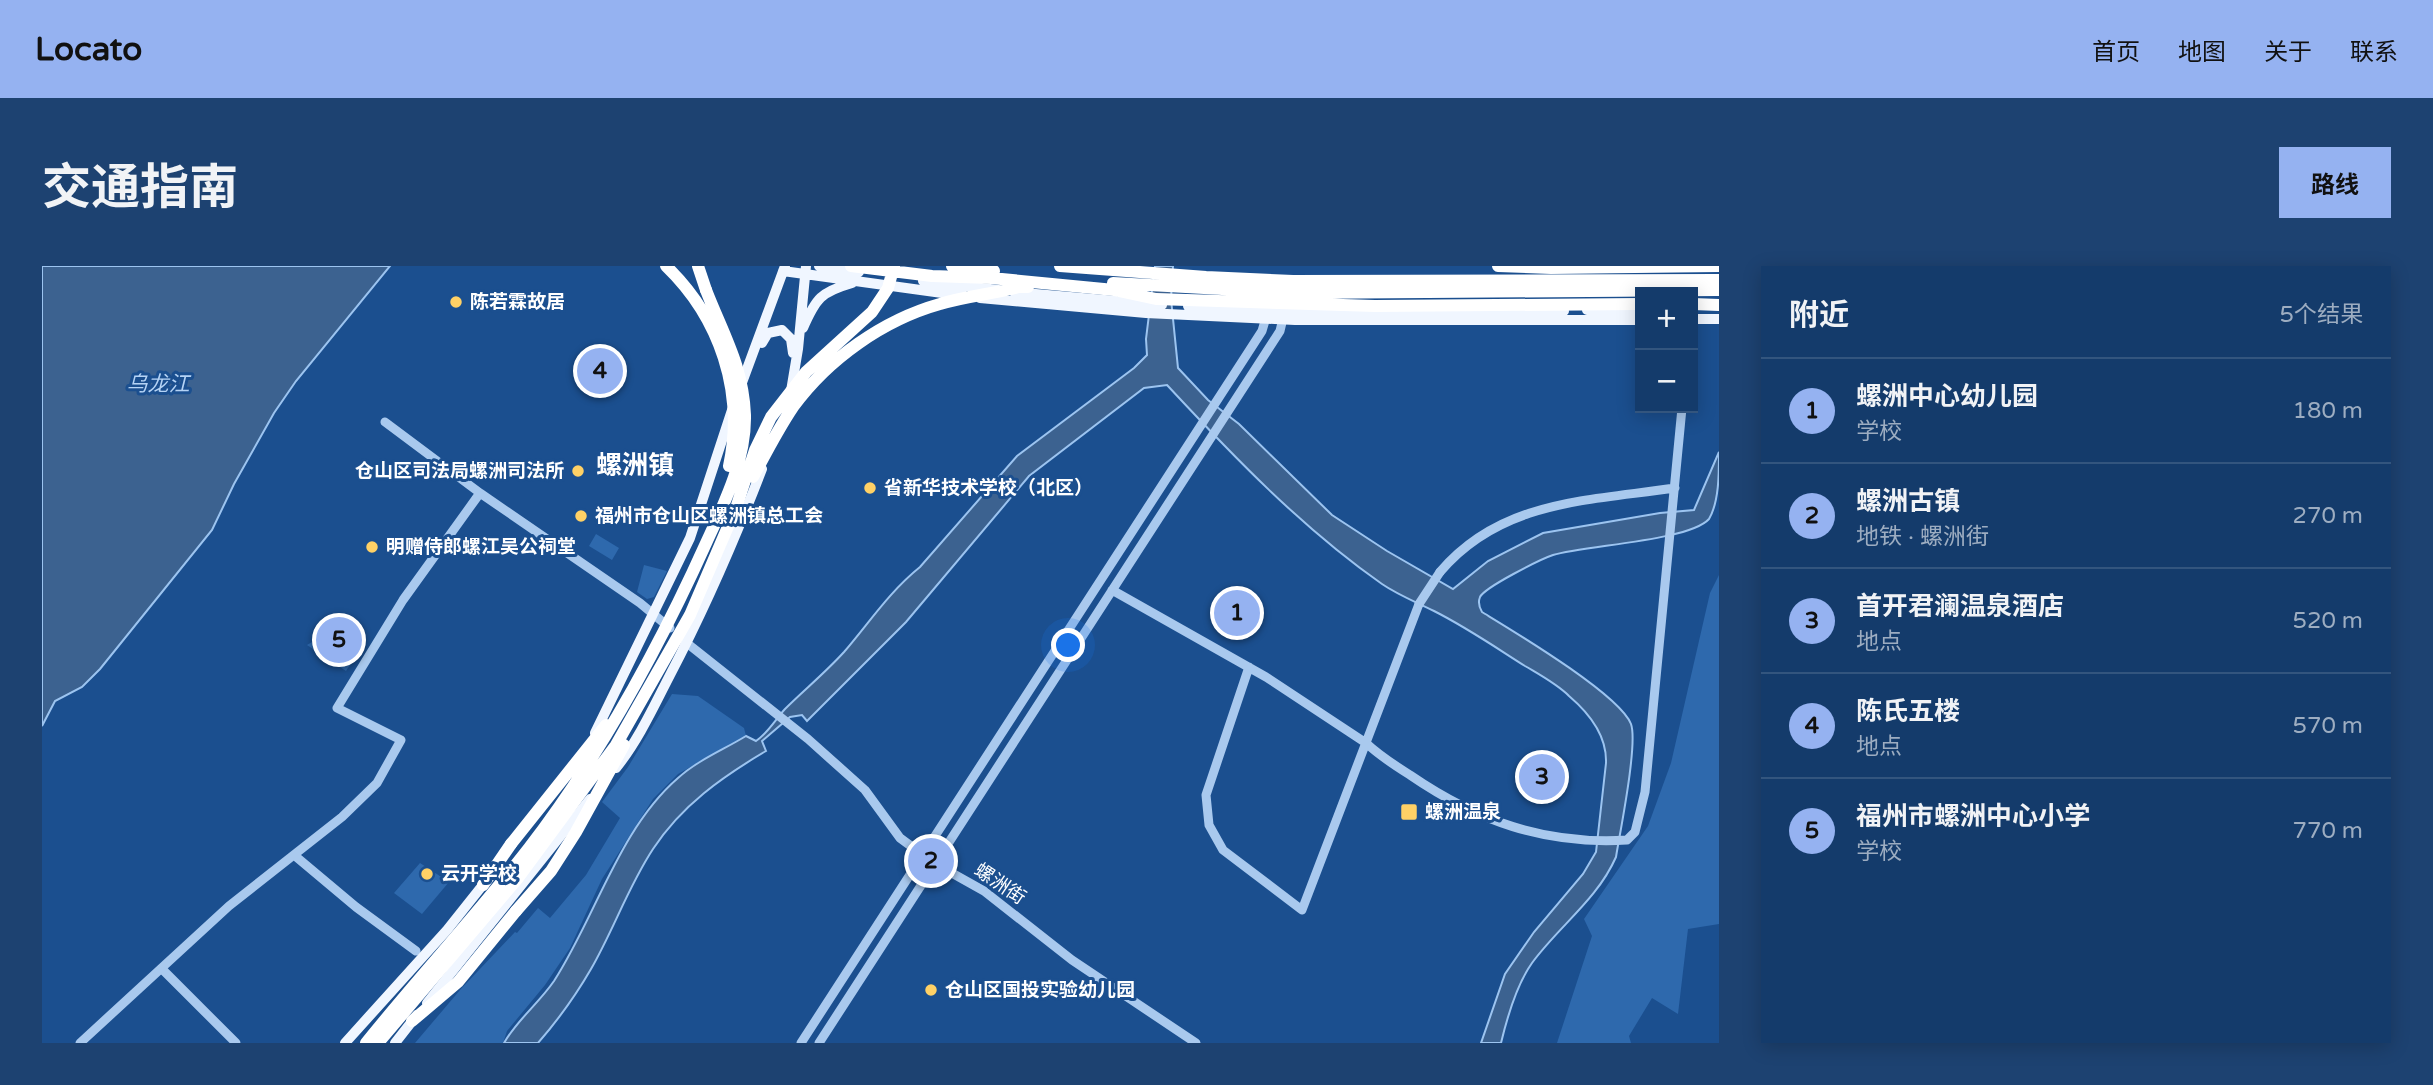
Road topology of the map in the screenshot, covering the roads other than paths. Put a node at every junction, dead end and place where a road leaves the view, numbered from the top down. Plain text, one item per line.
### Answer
1 (666, 266) edge
2 (698, 266) edge
3 (819, 266) edge
4 (851, 266) edge
5 (894, 266) edge
6 (952, 266) edge
7 (1060, 266) edge
8 (1498, 266) edge
9 (1568, 266) edge
10 (1719, 266) edge
11 (1551, 268) junction
12 (784, 269) edge
13 (805, 270) edge
14 (1719, 280) edge
15 (856, 282) junction
16 (1068, 286) junction
17 (1719, 290) edge
18 (1635, 304) edge
19 (1698, 305) edge
20 (1719, 307) edge
21 (1146, 309) junction
22 (1698, 309) edge
23 (1635, 310) edge
24 (1267, 314) junction
25 (1284, 315) junction
26 (1698, 319) edge
27 (1719, 319) edge
28 (1635, 320) edge
29 (799, 337) junction
30 (746, 373) junction
31 (795, 373) junction
32 (1682, 413) edge
33 (385, 422) dead end
34 (1675, 488) junction
35 (480, 493) junction
36 (736, 508) junction
37 (707, 542) junction
38 (1111, 590) junction
39 (653, 614) junction
40 (687, 643) junction
41 (1249, 667) junction
42 (629, 698) junction
43 (642, 702) junction
44 (1366, 743) junction
45 (922, 854) junction
46 (294, 855) junction
47 (934, 863) junction
48 (483, 885) junction
49 (416, 951) dead end
50 (162, 969) junction
51 (412, 1021) junction
52 (80, 1043) edge
53 (236, 1043) edge
54 (345, 1043) edge
55 (366, 1043) edge
56 (379, 1043) edge
57 (395, 1043) edge
58 (801, 1043) edge
59 (819, 1043) edge
60 (1196, 1043) edge

1 - 37 highway, bridge
2 - 37 highway, bridge
3 - 21 main road
4 - 16 highway, bridge
5 - 36 highway, bridge
6 - 17 highway, bridge
7 - 14 highway, bridge
8 - 11 highway
9 - 11 highway
10 - 11 highway
12 - 13 main road
12 - 30 main road
13 - 15 main road
13 - 29 main road
15 - 21 main road
15 - 29 main road
16 - 18 highway, bridge
16 - 36 highway, bridge
19 - 20 highway
20 - 22 main road
21 - 24 main road
23 - 25 main road
24 - 25 main road
24 - 45 street
25 - 28 main road
25 - 38 street
26 - 27 main road
29 - 31 main road
30 - 31 main road
30 - 39 main road
31 - 40 main road
32 - 34 street
33 - 35 street, 螺洲街
34 - 44 street, bridge
34 - 44 street
35 - 39 street, 螺洲街
35 - 46 street
36 - 43 highway, bridge
37 - 42 highway, bridge
38 - 41 street
38 - 47 street
39 - 40 street, 螺洲街
39 - 48 main road
40 - 45 street, 螺洲街
40 - 51 main road
41 - 44 street
41 - 44 street
42 - 48 highway, bridge
42 - 55 highway, bridge
43 - 51 highway, bridge
43 - 56 highway, bridge
45 - 47 street, 螺洲街
45 - 58 street
46 - 49 street
46 - 50 street
47 - 59 street
47 - 60 street, 螺洲街
48 - 54 main road
50 - 52 street
50 - 53 street
51 - 57 main road

